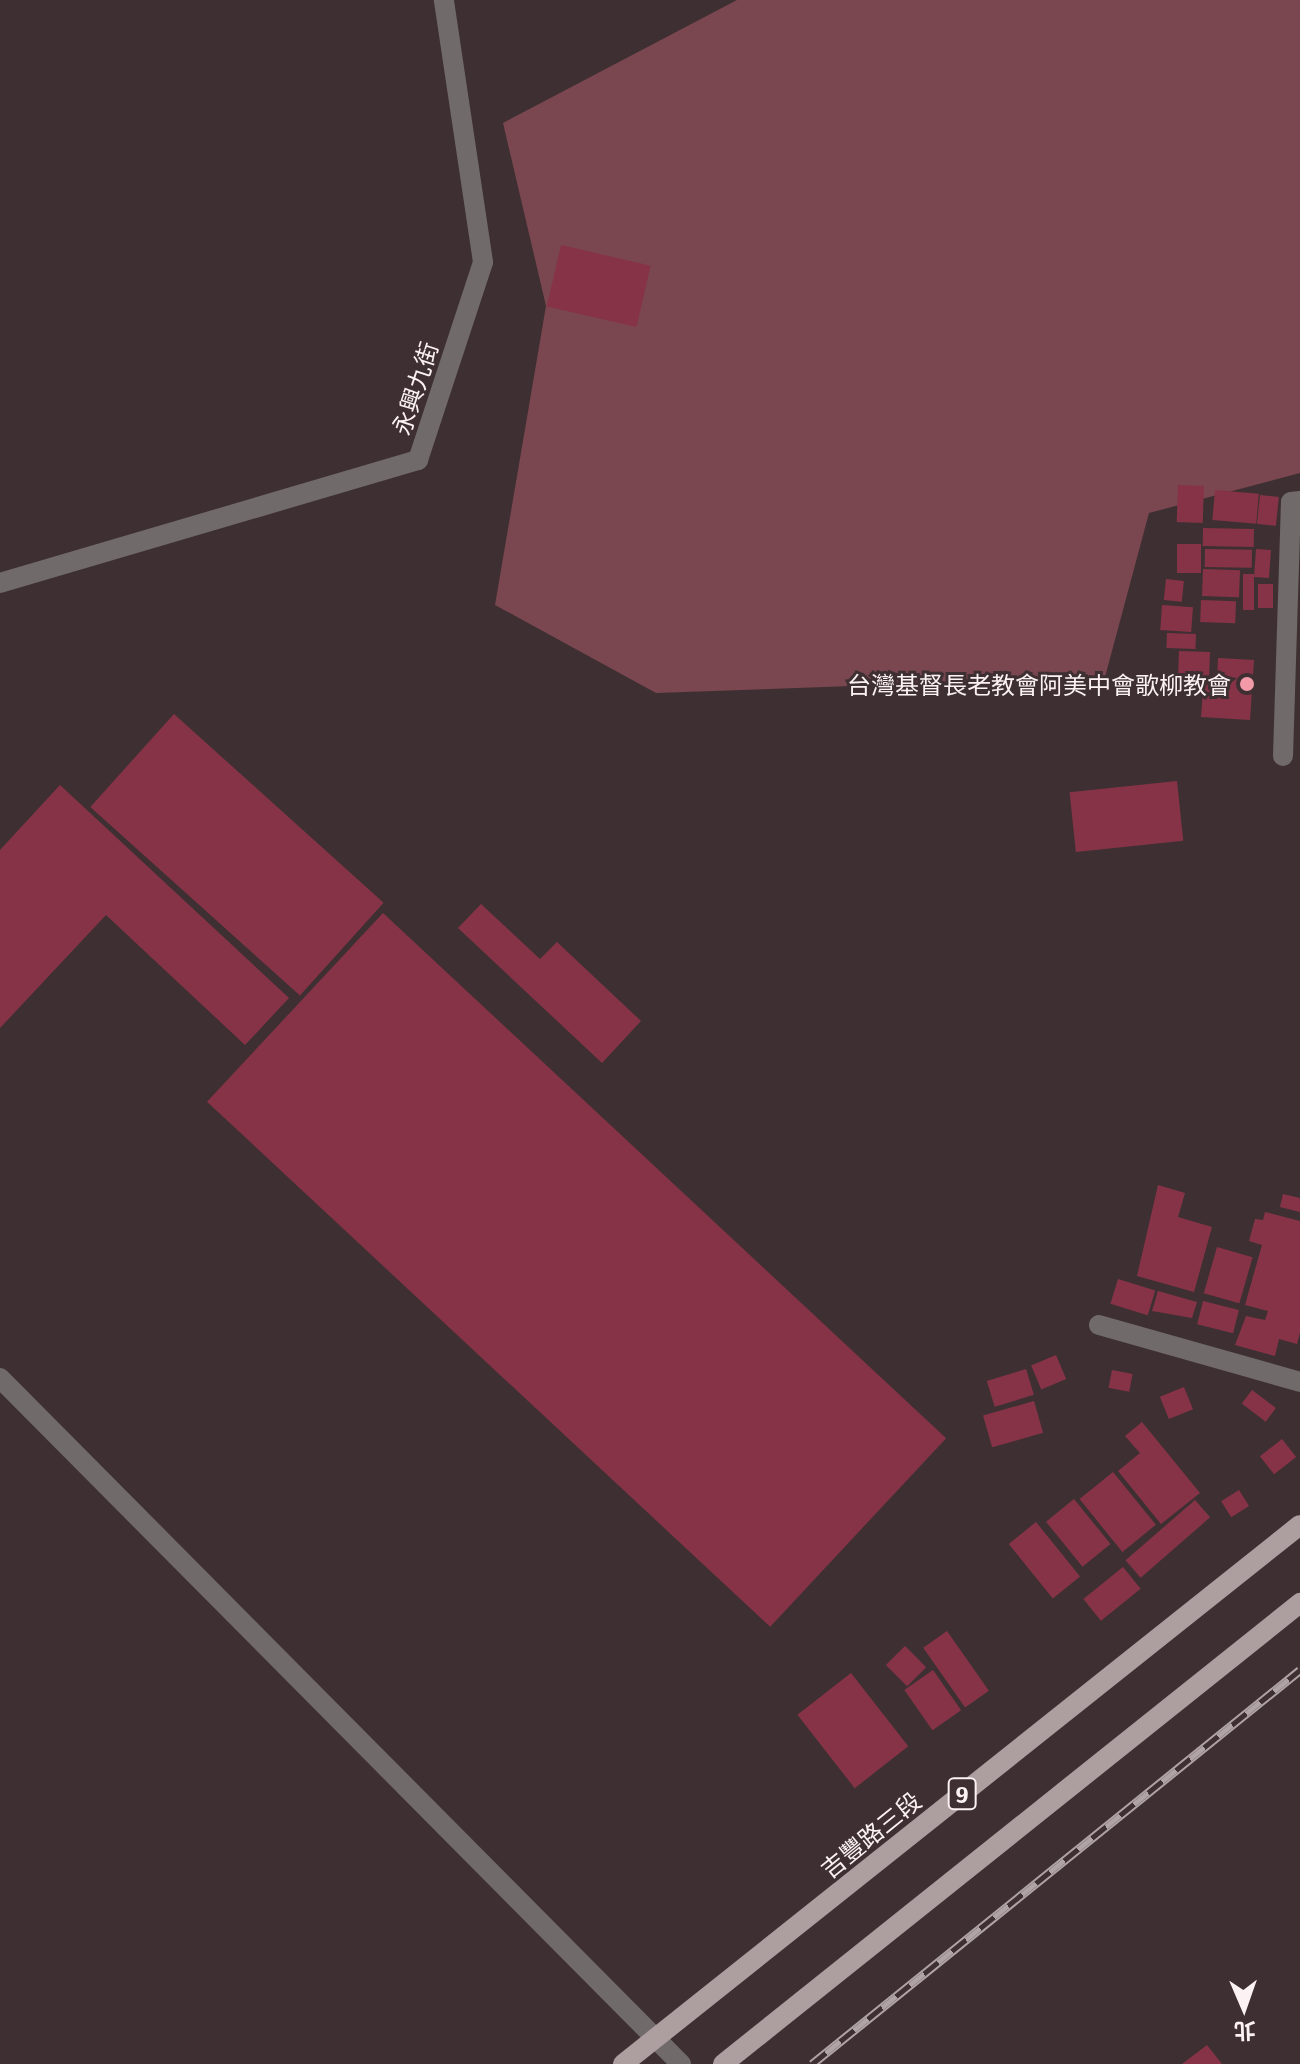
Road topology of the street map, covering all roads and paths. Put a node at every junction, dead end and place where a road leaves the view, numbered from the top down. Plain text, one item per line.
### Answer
1 (444, 0) edge
2 (1300, 501) edge
3 (0, 583) edge
4 (1283, 756) dead end
5 (1099, 1325) dead end
6 (0, 1378) edge
7 (1300, 1382) edge
8 (1300, 1525) edge
9 (1300, 1603) edge
10 (654, 2039) junction
11 (623, 2064) edge
12 (681, 2064) edge
13 (723, 2064) edge

1 - 3 street, 永興九街
2 - 4 street
5 - 7 street
6 - 10 street
8 - 10 main road, 吉豐路三段 / 9
9 - 13 main road
10 - 11 main road, 吉豐路三段 / 9
10 - 12 street

